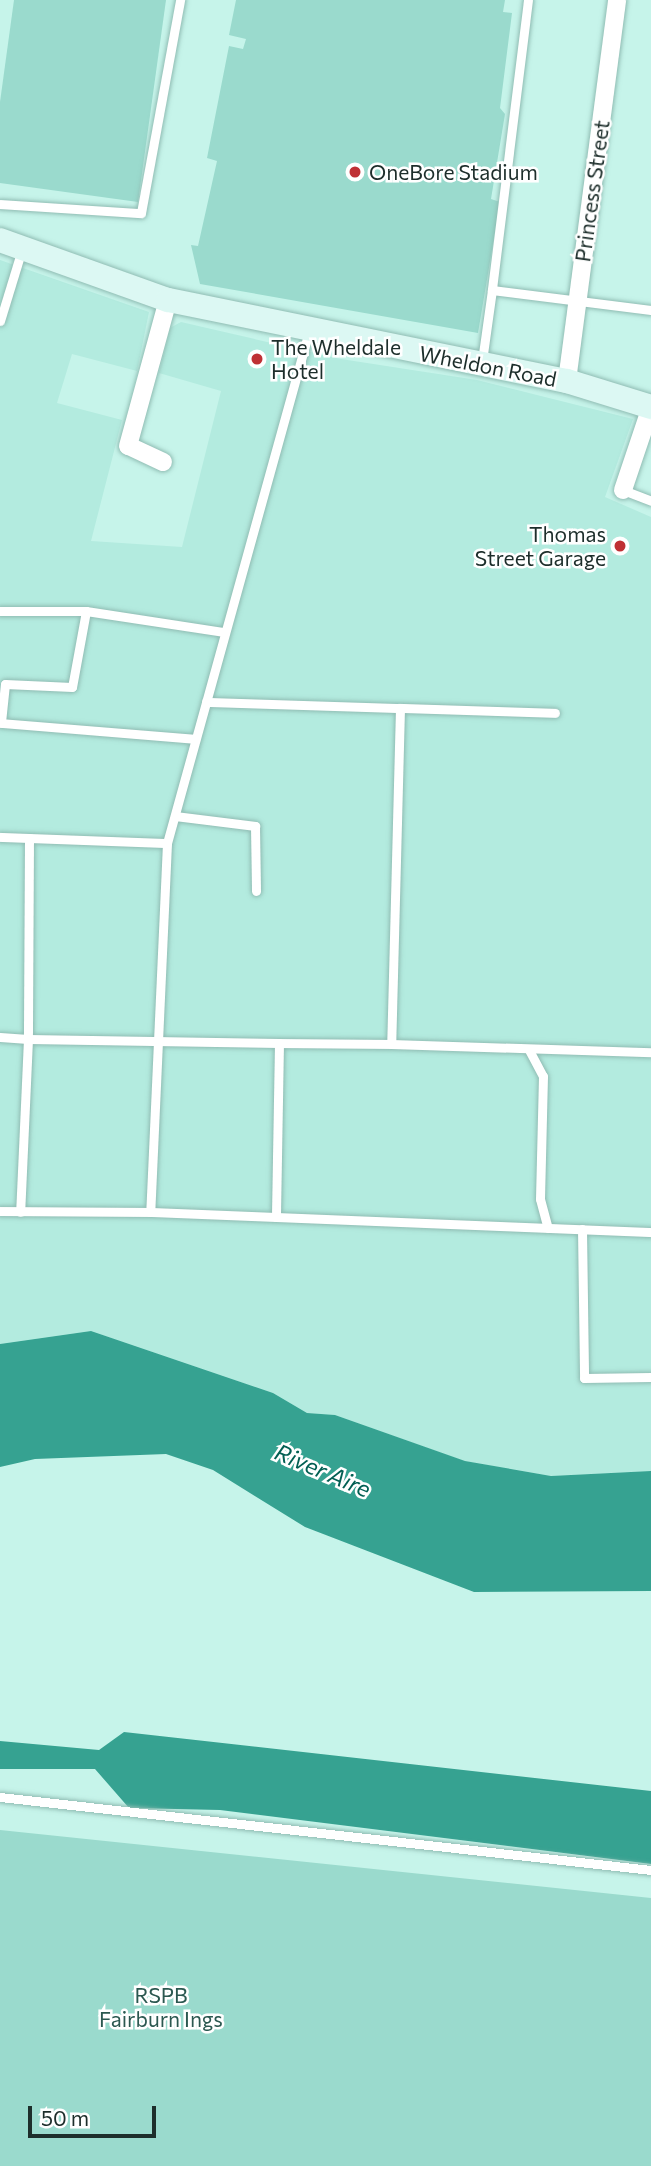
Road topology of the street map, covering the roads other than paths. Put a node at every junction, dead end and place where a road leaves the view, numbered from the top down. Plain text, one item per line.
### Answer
1 (180, 0) edge
2 (528, 0) edge
3 (617, 0) edge
4 (0, 204) edge
5 (11, 245) edge
6 (492, 290) junction
7 (168, 300) junction
8 (577, 301) junction
9 (651, 310) edge
10 (0, 321) edge
11 (309, 331) junction
12 (482, 365) junction
13 (568, 381) junction
14 (651, 407) edge
15 (163, 462) dead end
16 (623, 490) joint
17 (651, 501) edge
18 (0, 611) edge
19 (86, 611) junction
20 (224, 632) junction
21 (206, 702) junction
22 (400, 708) junction
23 (555, 713) dead end
24 (195, 739) junction
25 (175, 816) junction
26 (0, 837) edge
27 (29, 838) junction
28 (167, 844) junction
29 (256, 891) dead end
30 (0, 1037) edge
31 (28, 1039) junction
32 (157, 1041) junction
33 (279, 1043) junction
34 (391, 1044) junction
35 (529, 1050) junction
36 (651, 1052) edge
37 (0, 1211) edge
38 (20, 1212) junction
39 (150, 1212) junction
40 (276, 1217) junction
41 (548, 1228) junction
42 (582, 1229) junction
43 (651, 1232) edge
44 (651, 1377) edge
45 (0, 1797) edge
46 (651, 1870) edge

1 - 4 lane
2 - 6 lane
3 - 8 street, Princess Street
5 - 7 street, Wheldon Road
5 - 10 lane
6 - 8 lane
6 - 12 lane
7 - 11 street, Wheldon Road
7 - 15 street
8 - 9 lane
8 - 13 street, Princess Street
11 - 12 street, Wheldon Road
11 - 20 lane
12 - 13 street, Wheldon Road
13 - 14 street, Wheldon Road
14 - 16 street
16 - 17 lane
18 - 19 lane
19 - 20 lane
19 - 24 lane
20 - 21 lane
21 - 22 lane
21 - 24 lane
22 - 23 lane
22 - 34 lane
24 - 25 lane
25 - 28 lane
25 - 29 lane
26 - 27 lane
27 - 28 lane
27 - 31 lane
28 - 32 lane
30 - 31 lane
31 - 32 lane
31 - 38 lane
32 - 33 lane
32 - 39 lane
33 - 34 lane
33 - 40 lane
34 - 35 lane
35 - 36 lane
35 - 41 lane
37 - 38 lane
38 - 39 lane
39 - 40 lane
40 - 41 lane
41 - 42 lane
42 - 43 lane
42 - 44 lane
45 - 46 lane

